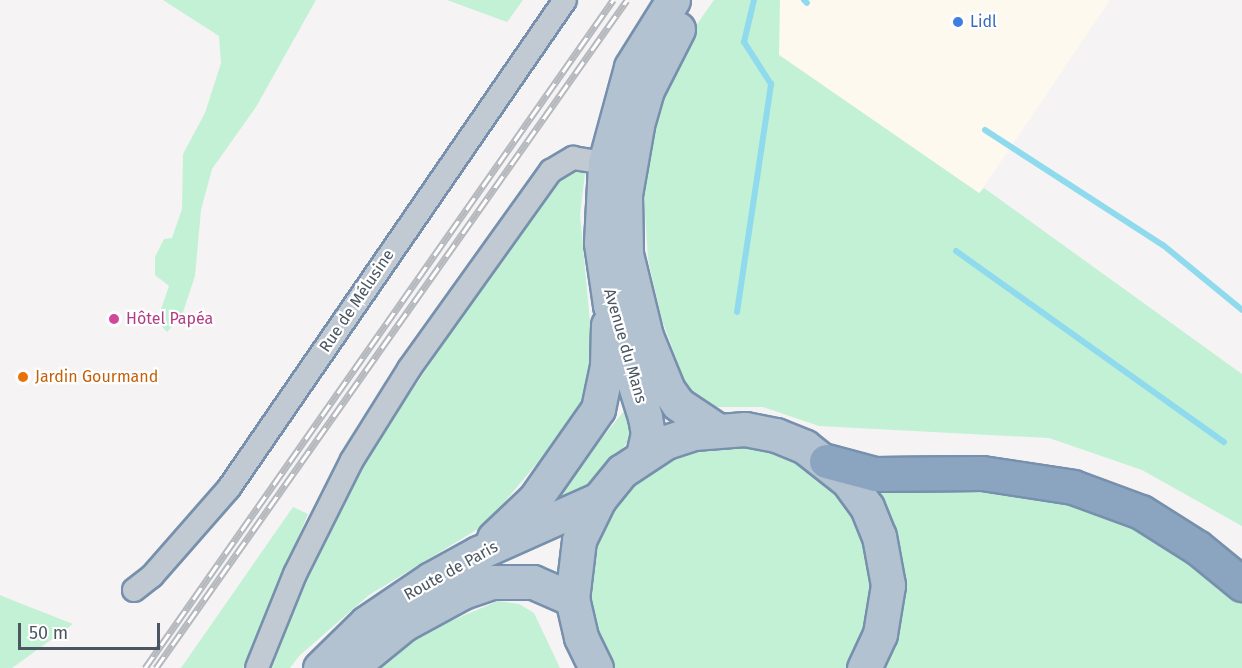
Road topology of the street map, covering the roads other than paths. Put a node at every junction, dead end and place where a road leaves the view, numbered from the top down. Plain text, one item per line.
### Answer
1 (565, 0) edge
2 (673, 0) edge
3 (696, 0) edge
4 (605, 164) junction
5 (610, 305) junction
6 (717, 430) junction
7 (643, 455) junction
8 (826, 461) junction
9 (599, 499) junction
10 (478, 553) junction
11 (1242, 584) edge
12 (134, 590) dead end
13 (572, 599) junction
14 (257, 668) edge
15 (320, 668) edge
16 (350, 668) edge
17 (596, 668) edge
18 (864, 668) edge

1 - 12 street, Rue de Mélusine
2 - 4 main road, Avenue du Mans
3 - 6 main road, Avenue du Mans
4 - 5 main road, Avenue du Mans
4 - 14 street
5 - 7 main road, Avenue du Mans
5 - 10 main road
6 - 7 main road
6 - 8 main road
7 - 9 main road
8 - 11 highway
8 - 18 main road
9 - 10 main road, Route de Paris
9 - 13 main road
10 - 15 main road, Route de Paris
13 - 16 main road, Route de Paris
13 - 17 main road

